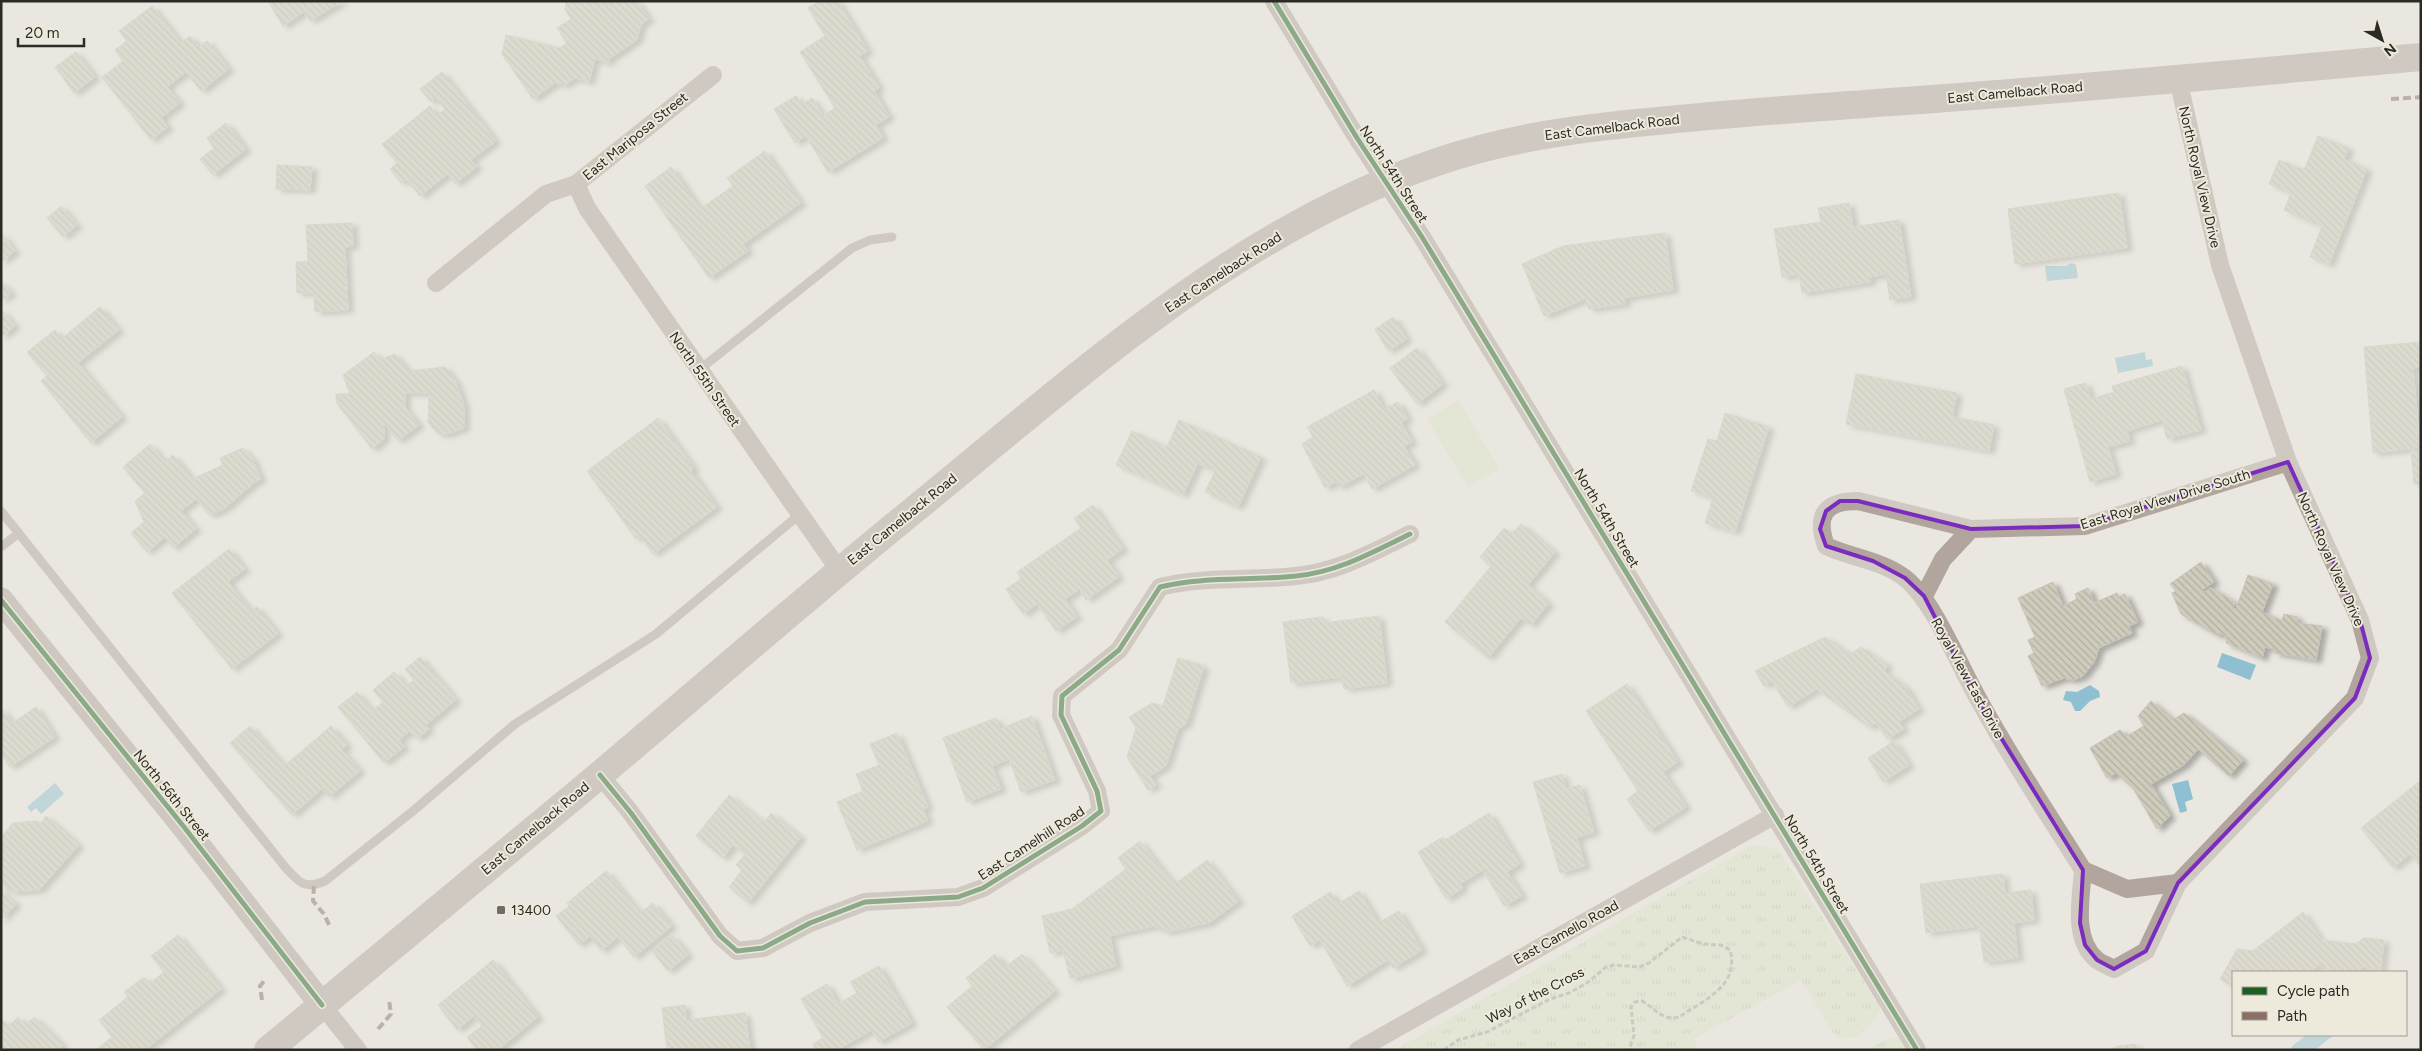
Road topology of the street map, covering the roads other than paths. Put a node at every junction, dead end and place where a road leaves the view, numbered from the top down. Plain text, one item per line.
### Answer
1 (1274, 1) edge
2 (2421, 57) edge
3 (713, 75) dead end
4 (2178, 79) junction
5 (1385, 182) junction
6 (576, 184) junction
7 (892, 237) dead end
8 (436, 283) dead end
9 (699, 370) junction
10 (2288, 462) junction
11 (1, 511) edge
12 (799, 515) junction
13 (1820, 529) joint
14 (1971, 529) junction
15 (19, 533) junction
16 (1410, 534) dead end
17 (1, 547) edge
18 (840, 570) junction
19 (1924, 596) junction
20 (1, 600) edge
21 (600, 775) junction
22 (1775, 815) junction
23 (2082, 870) junction
24 (2178, 883) junction
25 (322, 1005) junction
26 (268, 1050) edge
27 (358, 1050) edge
28 (1358, 1050) edge
29 (1917, 1050) edge

1 - 5 street, North 54th Street
2 - 4 main road, East Camelback Road
3 - 6 street, East Mariposa Street
4 - 5 main road, East Camelback Road
4 - 10 street, North Royal View Drive
5 - 18 main road, East Camelback Road
5 - 22 street, North 54th Street
6 - 8 street, East Mariposa Street
6 - 9 street, North 55th Street
7 - 9 lane
9 - 12 street, North 55th Street
10 - 14 street, East Royal View Drive South
10 - 24 street, North Royal View Drive
11 - 15 lane
12 - 15 lane
12 - 18 street, North 55th Street
13 - 14 street, East Royal View Drive South
13 - 19 street, Royal View East Drive
14 - 19 street
15 - 17 lane
16 - 21 street, East Camelhill Road
18 - 21 main road, East Camelback Road
19 - 23 street, Royal View East Drive
20 - 25 main road, North 56th Street
21 - 25 main road, East Camelback Road
22 - 28 street, East Camello Road
22 - 29 street, North 54th Street
23 - 24 street
23 - 24 street, North Royal View Drive
25 - 26 main road, East Camelback Road
25 - 27 street, North 56th Street

